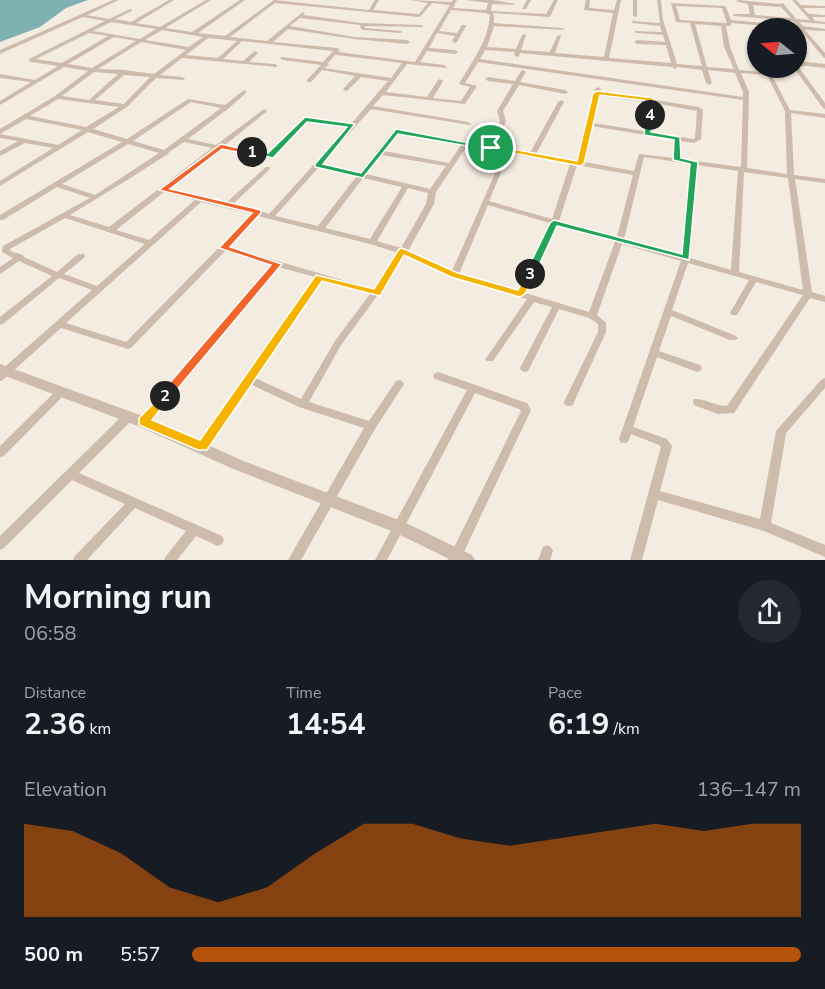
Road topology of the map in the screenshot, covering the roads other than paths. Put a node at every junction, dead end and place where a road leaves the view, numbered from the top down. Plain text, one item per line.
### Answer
1 (117, 0) edge
2 (172, 0) edge
3 (209, 0) edge
4 (243, 0) edge
5 (310, 0) edge
6 (342, 0) edge
7 (377, 0) edge
8 (412, 0) edge
9 (468, 0) edge
10 (529, 0) edge
11 (556, 0) edge
12 (588, 0) edge
13 (620, 0) edge
14 (772, 0) edge
15 (794, 0) edge
16 (276, 1) edge
17 (491, 1) edge
18 (635, 1) edge
19 (659, 1) edge
20 (737, 1) edge
21 (431, 2) junction
22 (750, 3) junction
23 (778, 3) edge
24 (452, 4) edge
25 (513, 4) dead end
26 (303, 6) junction
27 (799, 6) junction
28 (310, 7) junction
29 (825, 7) edge
30 (524, 8) dead end
31 (336, 9) junction
32 (130, 10) dead end
33 (370, 12) junction
34 (488, 12) junction
35 (616, 12) junction
36 (735, 15) dead end
37 (808, 15) junction
38 (85, 16) junction
39 (299, 16) junction
40 (635, 16) dead end
41 (753, 16) junction
42 (825, 16) edge
43 (773, 18) edge
44 (783, 18) edge
45 (795, 18) edge
46 (109, 20) junction
47 (807, 21) edge
48 (633, 22) dead end
49 (814, 22) junction
50 (693, 23) junction
51 (729, 23) junction
52 (825, 23) edge
53 (131, 24) junction
54 (362, 24) junction
55 (492, 24) junction
56 (747, 24) edge
57 (662, 25) junction
58 (464, 26) dead end
59 (287, 27) junction
60 (162, 28) junction
61 (415, 28) dead end
62 (807, 28) edge
63 (562, 29) dead end
64 (825, 30) edge
65 (87, 31) junction
66 (400, 32) dead end
67 (437, 32) junction
68 (636, 32) dead end
69 (807, 32) edge
70 (194, 34) junction
71 (665, 34) junction
72 (458, 35) junction
73 (524, 35) dead end
74 (112, 36) junction
75 (207, 36) junction
76 (559, 36) dead end
77 (227, 37) junction
78 (242, 39) junction
79 (140, 41) junction
80 (455, 41) dead end
81 (269, 42) junction
82 (407, 42) dead end
83 (638, 42) dead end
84 (296, 44) junction
85 (668, 44) junction
86 (485, 48) junction
87 (190, 49) junction
88 (426, 49) junction
89 (823, 49) edge
90 (0, 52) edge
91 (455, 52) dead end
92 (255, 53) dead end
93 (337, 53) junction
94 (518, 54) junction
95 (552, 54) junction
96 (181, 56) junction
97 (825, 56) edge
98 (282, 58) junction
99 (219, 60) junction
100 (478, 60) junction
101 (606, 60) junction
102 (245, 62) junction
103 (406, 62) junction
104 (417, 63) junction
105 (62, 64) junction
106 (807, 65) edge
107 (275, 66) junction
108 (325, 66) junction
109 (825, 66) edge
110 (444, 67) dead end
111 (675, 67) junction
112 (706, 69) junction
113 (94, 70) junction
114 (124, 72) junction
115 (269, 72) dead end
116 (523, 72) dead end
117 (738, 72) junction
118 (747, 73) edge
119 (358, 75) junction
120 (0, 76) edge
121 (155, 76) junction
122 (771, 78) edge
123 (805, 78) edge
124 (182, 79) dead end
125 (488, 79) dead end
126 (392, 80) junction
127 (34, 81) junction
128 (309, 81) dead end
129 (440, 81) dead end
130 (517, 83) junction
131 (710, 83) dead end
132 (346, 89) dead end
133 (244, 92) dead end
134 (565, 92) dead end
135 (382, 93) junction
136 (746, 95) junction
137 (57, 97) junction
138 (429, 99) junction
139 (652, 100) junction
140 (90, 102) junction
141 (561, 102) dead end
142 (0, 104) edge
143 (125, 106) junction
144 (226, 107) junction
145 (368, 107) junction
146 (825, 107) edge
147 (264, 111) dead end
148 (788, 111) junction
149 (825, 116) edge
150 (25, 117) junction
151 (468, 124) dead end
152 (589, 124) junction
153 (352, 126) junction
154 (90, 130) junction
155 (0, 132) edge
156 (647, 133) junction
157 (0, 136) edge
158 (678, 139) junction
159 (185, 140) junction
160 (128, 141) junction
161 (22, 142) junction
162 (465, 144) junction
163 (57, 147) junction
164 (220, 147) junction
165 (491, 148) junction
166 (378, 152) junction
167 (166, 153) junction
168 (0, 154) edge
169 (532, 156) junction
170 (677, 160) junction
171 (694, 162) junction
172 (502, 163) dead end
173 (577, 163) junction
174 (317, 165) junction
175 (449, 165) junction
176 (268, 168) dead end
177 (742, 170) junction
178 (637, 174) junction
179 (363, 176) junction
180 (791, 176) junction
181 (825, 181) edge
182 (0, 184) edge
183 (56, 184) junction
184 (406, 186) junction
185 (164, 190) junction
186 (432, 192) junction
187 (95, 197) junction
188 (200, 199) junction
189 (485, 202) junction
190 (228, 205) junction
191 (258, 212) junction
192 (272, 215) junction
193 (65, 216) junction
194 (0, 218) edge
195 (554, 223) junction
196 (321, 228) junction
197 (111, 230) junction
198 (620, 239) junction
199 (372, 242) junction
200 (151, 243) junction
201 (224, 248) junction
202 (402, 251) junction
203 (81, 256) dead end
204 (20, 257) junction
205 (686, 258) junction
206 (277, 264) junction
207 (0, 271) edge
208 (735, 273) junction
209 (57, 275) junction
210 (454, 275) junction
211 (319, 277) junction
212 (754, 278) junction
213 (98, 289) junction
214 (376, 293) junction
215 (520, 294) junction
216 (808, 294) junction
217 (532, 298) junction
218 (825, 299) edge
219 (557, 305) junction
220 (669, 312) junction
221 (734, 313) dead end
222 (592, 316) junction
223 (0, 322) edge
224 (59, 324) junction
225 (734, 338) dead end
226 (655, 353) junction
227 (490, 359) dead end
228 (525, 368) dead end
229 (697, 368) dead end
230 (2, 372) edge
231 (438, 376) dead end
232 (250, 380) junction
233 (825, 382) edge
234 (399, 384) dead end
235 (472, 389) junction
236 (62, 391) junction
237 (569, 402) dead end
238 (698, 402) dead end
239 (303, 404) junction
240 (128, 417) junction
241 (143, 422) junction
242 (371, 426) junction
243 (202, 447) junction
244 (0, 453) edge
245 (71, 474) junction
246 (653, 494) junction
247 (330, 501) junction
248 (133, 503) junction
249 (765, 526) junction
250 (399, 527) junction
251 (194, 530) junction
252 (218, 540) dead end
253 (0, 544) edge
254 (825, 551) edge
255 (459, 558) edge
256 (79, 560) edge
257 (170, 560) edge
258 (294, 560) edge
259 (381, 560) edge
260 (636, 560) edge

1 - 38 street
2 - 53 street
3 - 60 street
4 - 70 street
5 - 26 street
6 - 31 street
7 - 33 street
8 - 21 street
9 - 17 street
10 - 30 street
11 - 34 street
12 - 35 street
13 - 18 street
13 - 35 street
14 - 23 street
15 - 27 street
16 - 26 street
16 - 77 street
17 - 25 street
17 - 34 street
18 - 40 street
19 - 57 street
20 - 22 street
21 - 24 street
21 - 33 street
22 - 23 street
22 - 41 street
23 - 44 street
23 - 45 street
24 - 34 street
24 - 67 street
26 - 28 street
27 - 29 street
27 - 37 street
28 - 31 street
28 - 39 street
31 - 33 street
32 - 46 street
34 - 55 street
35 - 101 street
36 - 41 street
37 - 42 street
37 - 49 street
38 - 46 street
38 - 90 street
39 - 54 street
39 - 59 street
41 - 43 street
46 - 53 street
46 - 65 street
47 - 49 street
48 - 57 street
49 - 52 street
50 - 51 street
50 - 51 street
50 - 112 street
51 - 56 street
51 - 117 street
53 - 60 street
54 - 61 street
54 - 66 street
55 - 63 street
55 - 86 street
57 - 71 street
58 - 72 street
59 - 81 street
59 - 82 street
60 - 70 street
60 - 79 street
62 - 64 street
65 - 74 street
65 - 105 street
67 - 72 street
67 - 88 street
68 - 71 street
69 - 89 street
70 - 75 street
71 - 85 street
72 - 80 street
73 - 94 street
74 - 79 street
74 - 105 street
75 - 77 street
75 - 87 street
76 - 95 street
77 - 78 street
78 - 81 street
78 - 99 street
79 - 87 street
79 - 113 street
81 - 84 street
83 - 85 street
84 - 93 street
84 - 98 street
85 - 111 street
86 - 94 street
86 - 100 street
87 - 96 street
88 - 91 street
88 - 104 street
89 - 97 street
92 - 102 street
93 - 103 street
93 - 108 street
94 - 95 street
95 - 101 street
96 - 99 street
96 - 121 street
98 - 107 street
98 - 108 street
99 - 102 street
100 - 136 street
100 - 138 street
101 - 111 street
102 - 107 street
103 - 104 street
103 - 126 street
104 - 110 street
105 - 113 street
105 - 127 street
106 - 109 street
107 - 115 street
108 - 119 street
108 - 128 street
111 - 112 street
112 - 117 street
112 - 131 street
113 - 114 street
113 - 137 street
114 - 121 street
114 - 140 street
116 - 130 street
117 - 118 street
117 - 136 street
119 - 126 street
119 - 132 street
120 - 127 street
121 - 124 street
121 - 143 street
122 - 148 street
123 - 146 street
125 - 130 street
126 - 135 street
127 - 142 street
129 - 138 street
130 - 134 street
130 - 165 street
133 - 144 street
135 - 138 street
135 - 145 street
136 - 177 street
137 - 140 street
137 - 150 street
139 - 152 street
139 - 156 street
139 - 158 street
140 - 143 street
141 - 169 street
143 - 154 street
144 - 159 street
144 - 160 street
145 - 151 street
145 - 153 street
147 - 164 street
148 - 149 street
148 - 180 street
150 - 154 street
150 - 155 street
152 - 156 street
152 - 173 street
153 - 164 street
153 - 174 street
154 - 160 street
154 - 163 street
156 - 158 street
157 - 161 street
158 - 170 street
159 - 164 street
159 - 167 street
160 - 167 street
160 - 183 street
161 - 163 street
161 - 168 street
162 - 165 street
162 - 166 street
162 - 175 street
163 - 182 street
164 - 185 street
165 - 169 street
166 - 175 street
166 - 179 street
167 - 187 street
169 - 173 street
170 - 171 street
170 - 178 street
171 - 177 street
171 - 205 street
172 - 189 street
173 - 178 street
173 - 195 street
174 - 179 street
174 - 192 street
175 - 186 street
176 - 190 street
177 - 180 street
177 - 208 street
178 - 198 street
179 - 184 street
179 - 196 street
180 - 181 street
180 - 216 street
183 - 187 street
183 - 194 street
184 - 186 street
184 - 199 street
185 - 188 street
185 - 197 street
186 - 202 street
187 - 193 street
188 - 190 street
188 - 200 street
189 - 195 street
189 - 210 street
190 - 191 street
191 - 192 street
191 - 201 street
192 - 196 street
193 - 197 street
193 - 204 street
195 - 198 street
195 - 215 street
196 - 199 street
197 - 200 street
198 - 205 street
198 - 222 street
199 - 202 street
200 - 213 street
201 - 206 street
201 - 224 street
202 - 210 street
202 - 214 street
203 - 209 street
204 - 207 street
204 - 209 street
205 - 208 street
205 - 220 street
206 - 211 street
206 - 241 street
208 - 212 street
209 - 213 street
209 - 223 street
210 - 215 street
211 - 214 street
211 - 232 street
212 - 216 street
212 - 221 street
213 - 224 street
214 - 239 street
215 - 217 street
216 - 218 street
216 - 238 street
217 - 219 street
217 - 227 street
219 - 222 street
219 - 228 street
220 - 225 street
220 - 226 street
222 - 237 street
224 - 230 street
226 - 229 street
226 - 246 street
230 - 236 street
231 - 235 street
232 - 239 street
232 - 243 street
233 - 249 street
234 - 242 street
235 - 250 street
235 - 255 street
236 - 240 street
236 - 244 street
239 - 242 street
240 - 241 street
240 - 245 street
241 - 243 street
242 - 247 street
243 - 247 street
245 - 248 street
245 - 253 street
246 - 249 street
246 - 260 street
247 - 250 street
247 - 258 street
248 - 251 street
248 - 256 street
249 - 254 street
250 - 255 street
250 - 259 street
251 - 252 street
251 - 257 street

